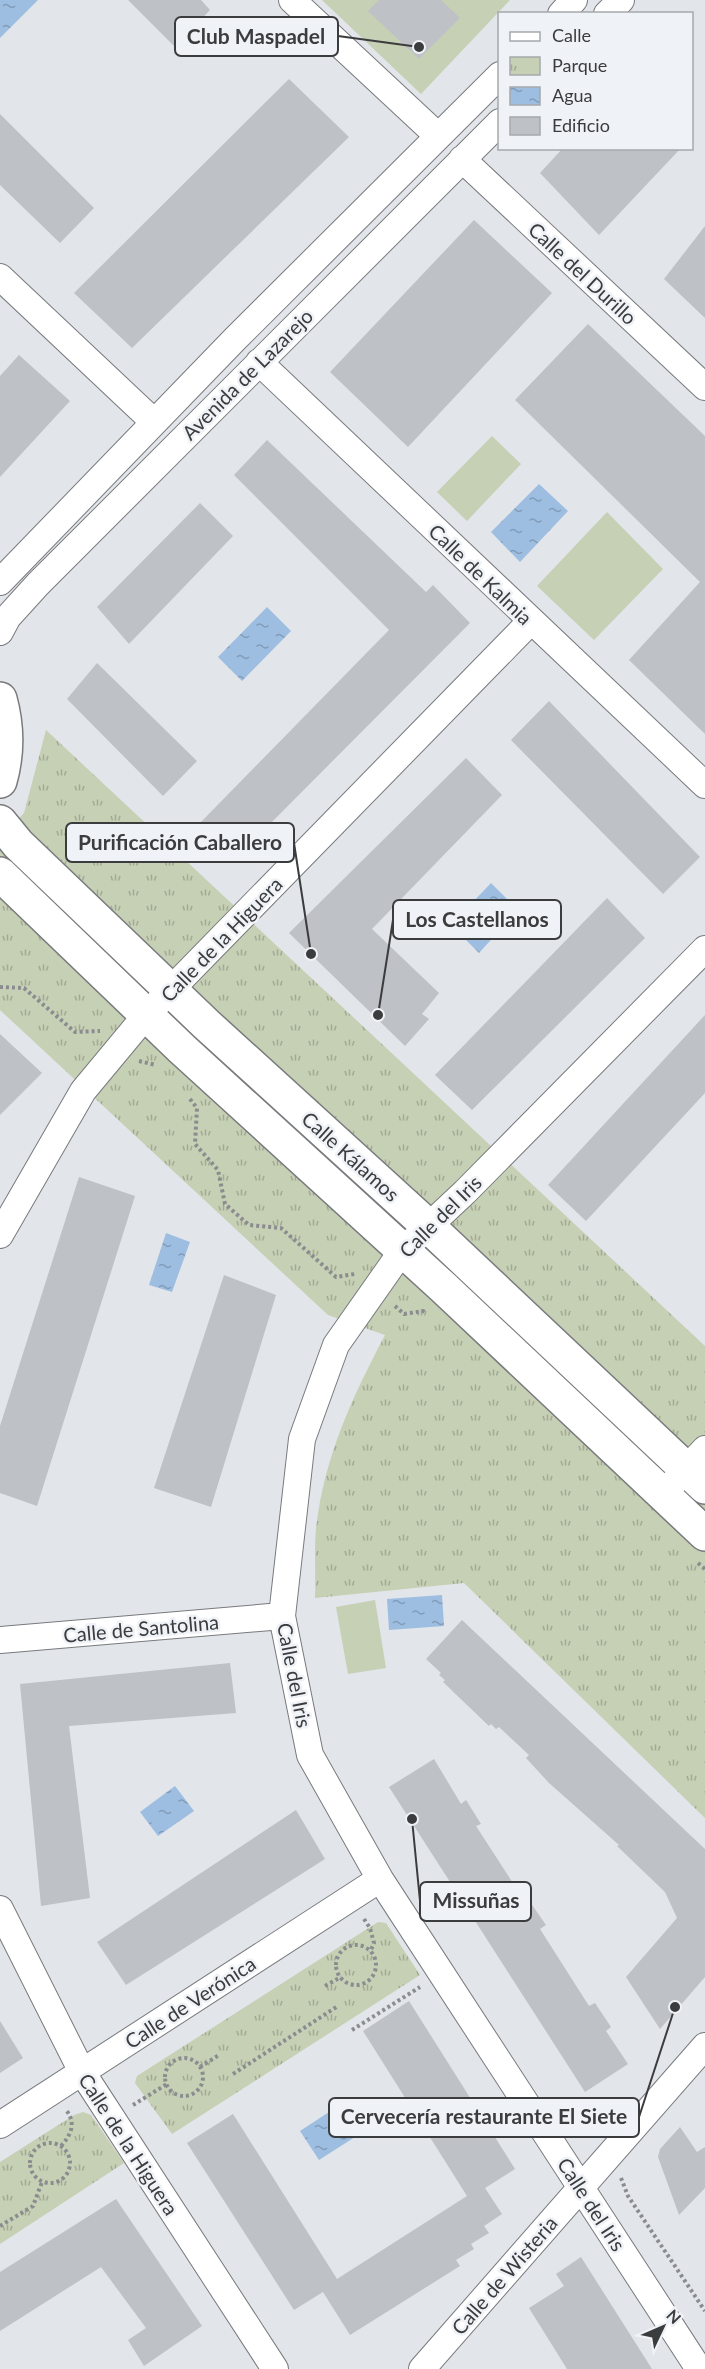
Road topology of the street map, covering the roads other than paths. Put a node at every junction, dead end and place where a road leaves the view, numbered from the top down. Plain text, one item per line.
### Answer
1 (292, 0) edge
2 (574, 0) edge
3 (621, 0) edge
4 (563, 12) edge
5 (610, 12) edge
6 (498, 77) edge
7 (498, 124) edge
8 (438, 136) junction
9 (462, 159) junction
10 (0, 278) edge
11 (259, 362) junction
12 (705, 387) edge
13 (154, 422) junction
14 (0, 582) edge
15 (531, 621) junction
16 (0, 632) edge
17 (0, 699) edge
18 (0, 781) edge
19 (705, 785) edge
20 (0, 822) edge
21 (0, 874) edge
22 (705, 950) edge
23 (171, 989) junction
24 (147, 1014) junction
25 (428, 1226) junction
26 (0, 1235) edge
27 (402, 1251) junction
28 (698, 1468) edge
29 (662, 1495) junction
30 (701, 1548) edge
31 (282, 1616) junction
32 (0, 1640) edge
33 (380, 1879) junction
34 (0, 1909) edge
35 (705, 2046) edge
36 (82, 2072) junction
37 (0, 2125) edge
38 (582, 2188) junction
39 (275, 2369) edge
40 (422, 2369) edge
41 (699, 2369) edge

1 - 8 street
2 - 4 street
3 - 5 street
6 - 8 street, Avenida de Lazarejo
7 - 9 street, Avenida de Lazarejo
8 - 13 street, Avenida de Lazarejo
9 - 11 street, Avenida de Lazarejo
9 - 12 street, Calle del Durillo
10 - 13 street
11 - 15 street, Calle de Kalmia
11 - 16 street, Avenida de Lazarejo
13 - 14 street, Avenida de Lazarejo
15 - 19 street, Calle de Kalmia
15 - 23 street, Calle de la Higuera
17 - 18 main road
20 - 23 main road, Calle Kálamos
21 - 24 main road, Calle Kálamos
22 - 25 street, Calle del Iris
23 - 24 street, Calle de la Higuera
23 - 25 main road, Calle Kálamos
24 - 26 street, Calle de la Higuera
24 - 27 main road, Calle Kálamos
25 - 27 street, Calle del Iris
25 - 28 main road, Calle Kálamos
27 - 29 main road, Calle Kálamos
27 - 31 street, Calle del Iris
28 - 29 street
29 - 30 main road, Calle Kálamos
31 - 32 street, Calle de Santolina
31 - 33 street, Calle del Iris
33 - 36 street, Calle de Verónica
33 - 38 street, Calle del Iris
34 - 36 street, Calle de la Higuera
35 - 38 street, Calle de Wisteria
36 - 37 street, Calle de Verónica
36 - 39 street, Calle de la Higuera
38 - 40 street, Calle de Wisteria
38 - 41 street, Calle del Iris

